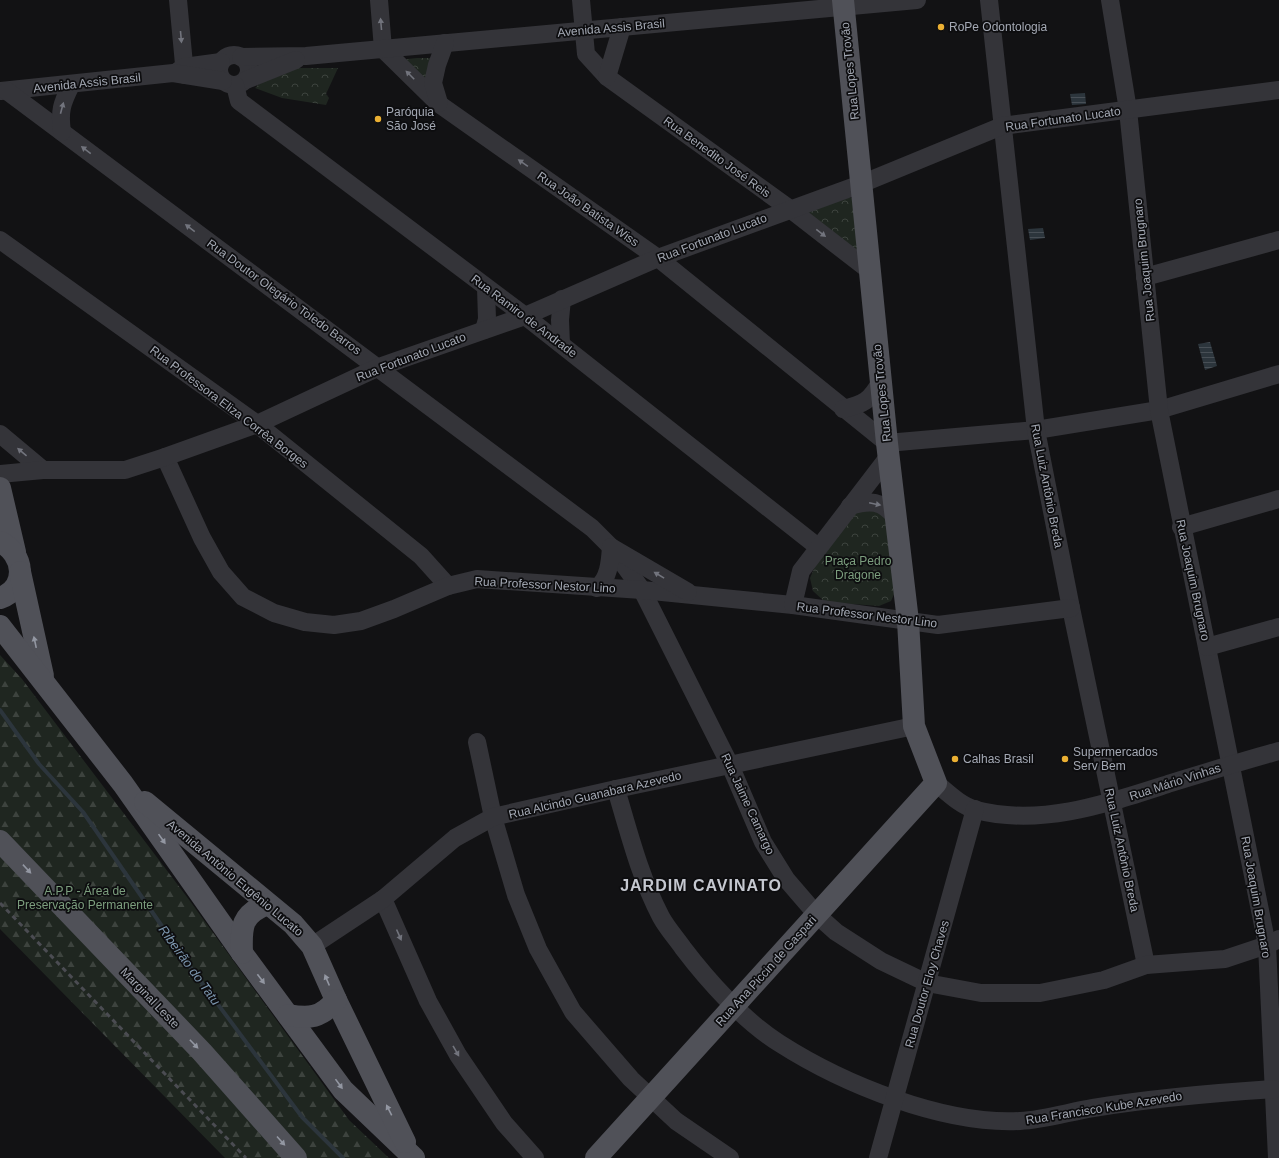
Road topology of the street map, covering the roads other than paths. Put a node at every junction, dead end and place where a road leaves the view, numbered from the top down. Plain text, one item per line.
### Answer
1 (178, 0) edge
2 (379, 0) edge
3 (581, 0) edge
4 (917, 0) edge
5 (989, 0) edge
6 (1110, 0) edge
7 (843, 3) edge
8 (622, 27) junction
9 (583, 30) junction
10 (445, 43) junction
11 (383, 49) junction
12 (306, 56) junction
13 (241, 57) junction
14 (221, 62) junction
15 (181, 72) junction
16 (606, 77) junction
17 (235, 82) junction
18 (71, 85) junction
19 (1279, 90) edge
20 (4, 91) edge
21 (439, 104) junction
22 (1128, 110) junction
23 (1002, 126) junction
24 (62, 132) junction
25 (861, 184) junction
26 (790, 209) junction
27 (0, 240) edge
28 (1279, 240) edge
29 (658, 258) junction
30 (870, 271) junction
31 (1145, 277) junction
32 (486, 288) junction
33 (562, 299) junction
34 (525, 316) junction
35 (484, 330) junction
36 (561, 344) junction
37 (379, 367) junction
38 (1279, 374) edge
39 (881, 381) junction
40 (843, 409) junction
41 (1159, 410) junction
42 (257, 424) junction
43 (1036, 430) junction
44 (0, 434) edge
45 (888, 449) junction
46 (165, 457) junction
47 (44, 470) junction
48 (0, 487) edge
49 (1279, 499) edge
50 (850, 506) junction
51 (896, 518) junction
52 (1182, 527) junction
53 (611, 547) junction
54 (818, 547) junction
55 (12, 555) edge
56 (448, 586) junction
57 (597, 588) junction
58 (642, 590) junction
59 (692, 595) junction
60 (0, 598) edge
61 (793, 605) junction
62 (1071, 608) junction
63 (908, 622) junction
64 (0, 626) edge
65 (1279, 627) edge
66 (1207, 647) junction
67 (44, 680) junction
68 (914, 726) junction
69 (477, 742) dead end
70 (1279, 751) edge
71 (1231, 764) junction
72 (730, 765) junction
73 (936, 783) junction
74 (123, 784) junction
75 (616, 789) junction
76 (1112, 802) junction
77 (975, 809) junction
78 (493, 817) junction
79 (0, 841) edge
80 (383, 899) junction
81 (268, 904) junction
82 (817, 915) junction
83 (1273, 942) edge
84 (312, 946) junction
85 (242, 954) junction
86 (1146, 965) junction
87 (926, 983) junction
88 (336, 1000) junction
89 (734, 1006) junction
90 (288, 1015) junction
91 (1274, 1089) junction
92 (650, 1097) junction
93 (895, 1099) junction
94 (296, 1158) edge
95 (414, 1158) edge
96 (535, 1158) edge
97 (596, 1158) edge
98 (730, 1158) edge
99 (878, 1158) edge
100 (1277, 1158) edge

1 -> 15 street
11 -> 2 street
3 - 9 street, Rua Benedito José Reis
4 - 7 street, Avenida Assis Brasil
5 - 23 street, Rua Luiz Antônio Breda
6 - 22 street, Rua Joaquim Brugnaro
7 - 8 street, Avenida Assis Brasil
7 - 25 main road, Rua Lopes Trovão
8 - 9 street, Avenida Assis Brasil
8 - 16 street
9 - 10 street, Avenida Assis Brasil
9 - 16 street, Rua Benedito José Reis
10 - 11 street, Avenida Assis Brasil
10 - 21 street
11 - 12 street, Avenida Assis Brasil
21 -> 11 street, Rua João Batista Wiss
12 - 13 street, Avenida Assis Brasil
12 - 17 street, Avenida Assis Brasil
13 - 14 street
13 - 17 street
14 - 15 street, Avenida Assis Brasil
14 - 17 street
15 - 17 street, Avenida Assis Brasil
15 - 18 street, Avenida Assis Brasil
16 - 26 street, Rua Benedito José Reis
17 - 32 street, Rua Ramiro de Andrade
18 - 20 street, Avenida Assis Brasil
24 -> 18 street
19 - 22 street, Rua Fortunato Lucato
20 - 24 street, Rua Doutor Olegário Toledo Barros
29 -> 21 street, Rua João Batista Wiss
22 - 23 street, Rua Fortunato Lucato
22 - 31 street, Rua Joaquim Brugnaro
23 - 25 street, Rua Fortunato Lucato
23 - 43 street, Rua Luiz Antônio Breda
37 -> 24 street, Rua Doutor Olegário Toledo Barros
25 - 26 street, Rua Fortunato Lucato
25 - 30 main road, Rua Lopes Trovão
26 - 29 street, Rua Fortunato Lucato
26 -> 30 street, Rua Benedito José Reis
27 - 42 street, Rua Professora Eliza Corrêa Borges
28 - 31 street
29 - 33 street, Rua Fortunato Lucato
29 - 40 street, Rua João Batista Wiss
30 - 39 main road, Rua Lopes Trovão
31 - 41 street, Rua Joaquim Brugnaro
32 - 34 street, Rua Ramiro de Andrade
32 - 35 street
33 - 34 street, Rua Fortunato Lucato
33 - 36 street
34 - 35 street, Rua Fortunato Lucato
34 - 36 street, Rua Ramiro de Andrade
35 - 37 street, Rua Fortunato Lucato
36 - 54 street, Rua Ramiro de Andrade
37 - 42 street, Rua Fortunato Lucato
37 - 53 street, Rua Doutor Olegário Toledo Barros
38 - 41 street
39 - 40 street
39 - 45 main road, Rua Lopes Trovão
40 - 45 street, Rua João Batista Wiss
41 - 43 street
41 - 52 street, Rua Joaquim Brugnaro
42 - 46 street, Rua Fortunato Lucato
42 - 56 street, Rua Professora Eliza Corrêa Borges
43 - 45 street
43 - 62 street, Rua Luiz Antônio Breda
47 -> 44 street
45 - 50 street
45 - 51 main road, Rua Lopes Trovão
46 - 47 street
46 - 56 street, Rua Professor Nestor Lino
47 - 48 street
48 - 55 main road
49 - 52 street
50 -> 51 street
50 - 54 street
51 - 63 main road, Rua Lopes Trovão
52 - 66 street, Rua Joaquim Brugnaro
53 - 57 street
53 - 58 street, Rua Doutor Olegário Toledo Barros
59 -> 53 street
54 - 61 street
55 - 60 main road
67 -> 55 main road, Avenida Antônio Eugênio Lucato
56 - 57 street, Rua Professor Nestor Lino
57 - 58 street, Rua Professor Nestor Lino
58 - 59 street, Rua Professor Nestor Lino
58 - 72 street, Rua Jaime Camargo
59 - 61 street, Rua Professor Nestor Lino
61 - 63 street, Rua Professor Nestor Lino
62 - 63 street, Rua Professor Nestor Lino
62 - 76 street, Rua Luiz Antônio Breda
63 - 68 main road, Rua Lopes Trovão
64 - 67 main road, Avenida Antônio Eugênio Lucato
65 - 66 street
66 - 71 street, Rua Joaquim Brugnaro
67 - 74 main road, Avenida Antônio Eugênio Lucato
68 - 72 street, Rua Alcindo Guanabara Azevedo
68 - 73 main road, Rua Lopes Trovão
69 - 78 street
70 - 71 street, Rua Mário Vinhas
71 - 76 street, Rua Mário Vinhas
71 - 83 street, Rua Joaquim Brugnaro
72 - 75 street, Rua Alcindo Guanabara Azevedo
72 - 82 street, Rua Jaime Camargo
73 - 77 street, Rua Mário Vinhas
73 - 82 main road, Rua Ana Piccin de Gaspari
74 - 81 main road, Avenida Antônio Eugênio Lucato
74 -> 85 main road, Avenida Antônio Eugênio Lucato
75 - 78 street, Rua Alcindo Guanabara Azevedo
75 - 89 street, Rua Francisco Kube Azevedo
76 - 77 street, Rua Mário Vinhas
76 - 86 street, Rua Luiz Antônio Breda
77 - 87 street, Rua Doutor Eloy Chaves
78 - 80 street, Rua Alcindo Guanabara Azevedo
78 - 92 street
79 -> 94 main road, Marginal Leste
80 - 84 street, Rua Alcindo Guanabara Azevedo
80 -> 96 street
81 - 84 main road, Avenida Antônio Eugênio Lucato
81 - 85 main road
82 - 87 street, Rua Jaime Camargo
82 - 89 main road, Rua Ana Piccin de Gaspari
83 - 86 street, Rua Jaime Camargo
83 - 91 street, Rua Joaquim Brugnaro
88 -> 84 main road, Avenida Antônio Eugênio Lucato
85 -> 90 main road, Avenida Antônio Eugênio Lucato
86 - 87 street, Rua Jaime Camargo
87 - 93 street, Rua Doutor Eloy Chaves
88 - 90 main road
95 -> 88 main road, Avenida Antônio Eugênio Lucato
89 - 92 main road, Rua Ana Piccin de Gaspari
89 - 93 street, Rua Francisco Kube Azevedo
90 -> 95 main road, Avenida Antônio Eugênio Lucato
91 - 93 street, Rua Francisco Kube Azevedo
91 - 100 street, Rua Joaquim Brugnaro
92 - 97 main road, Rua Ana Piccin de Gaspari
92 - 98 street
93 - 99 street, Rua Doutor Eloy Chaves

